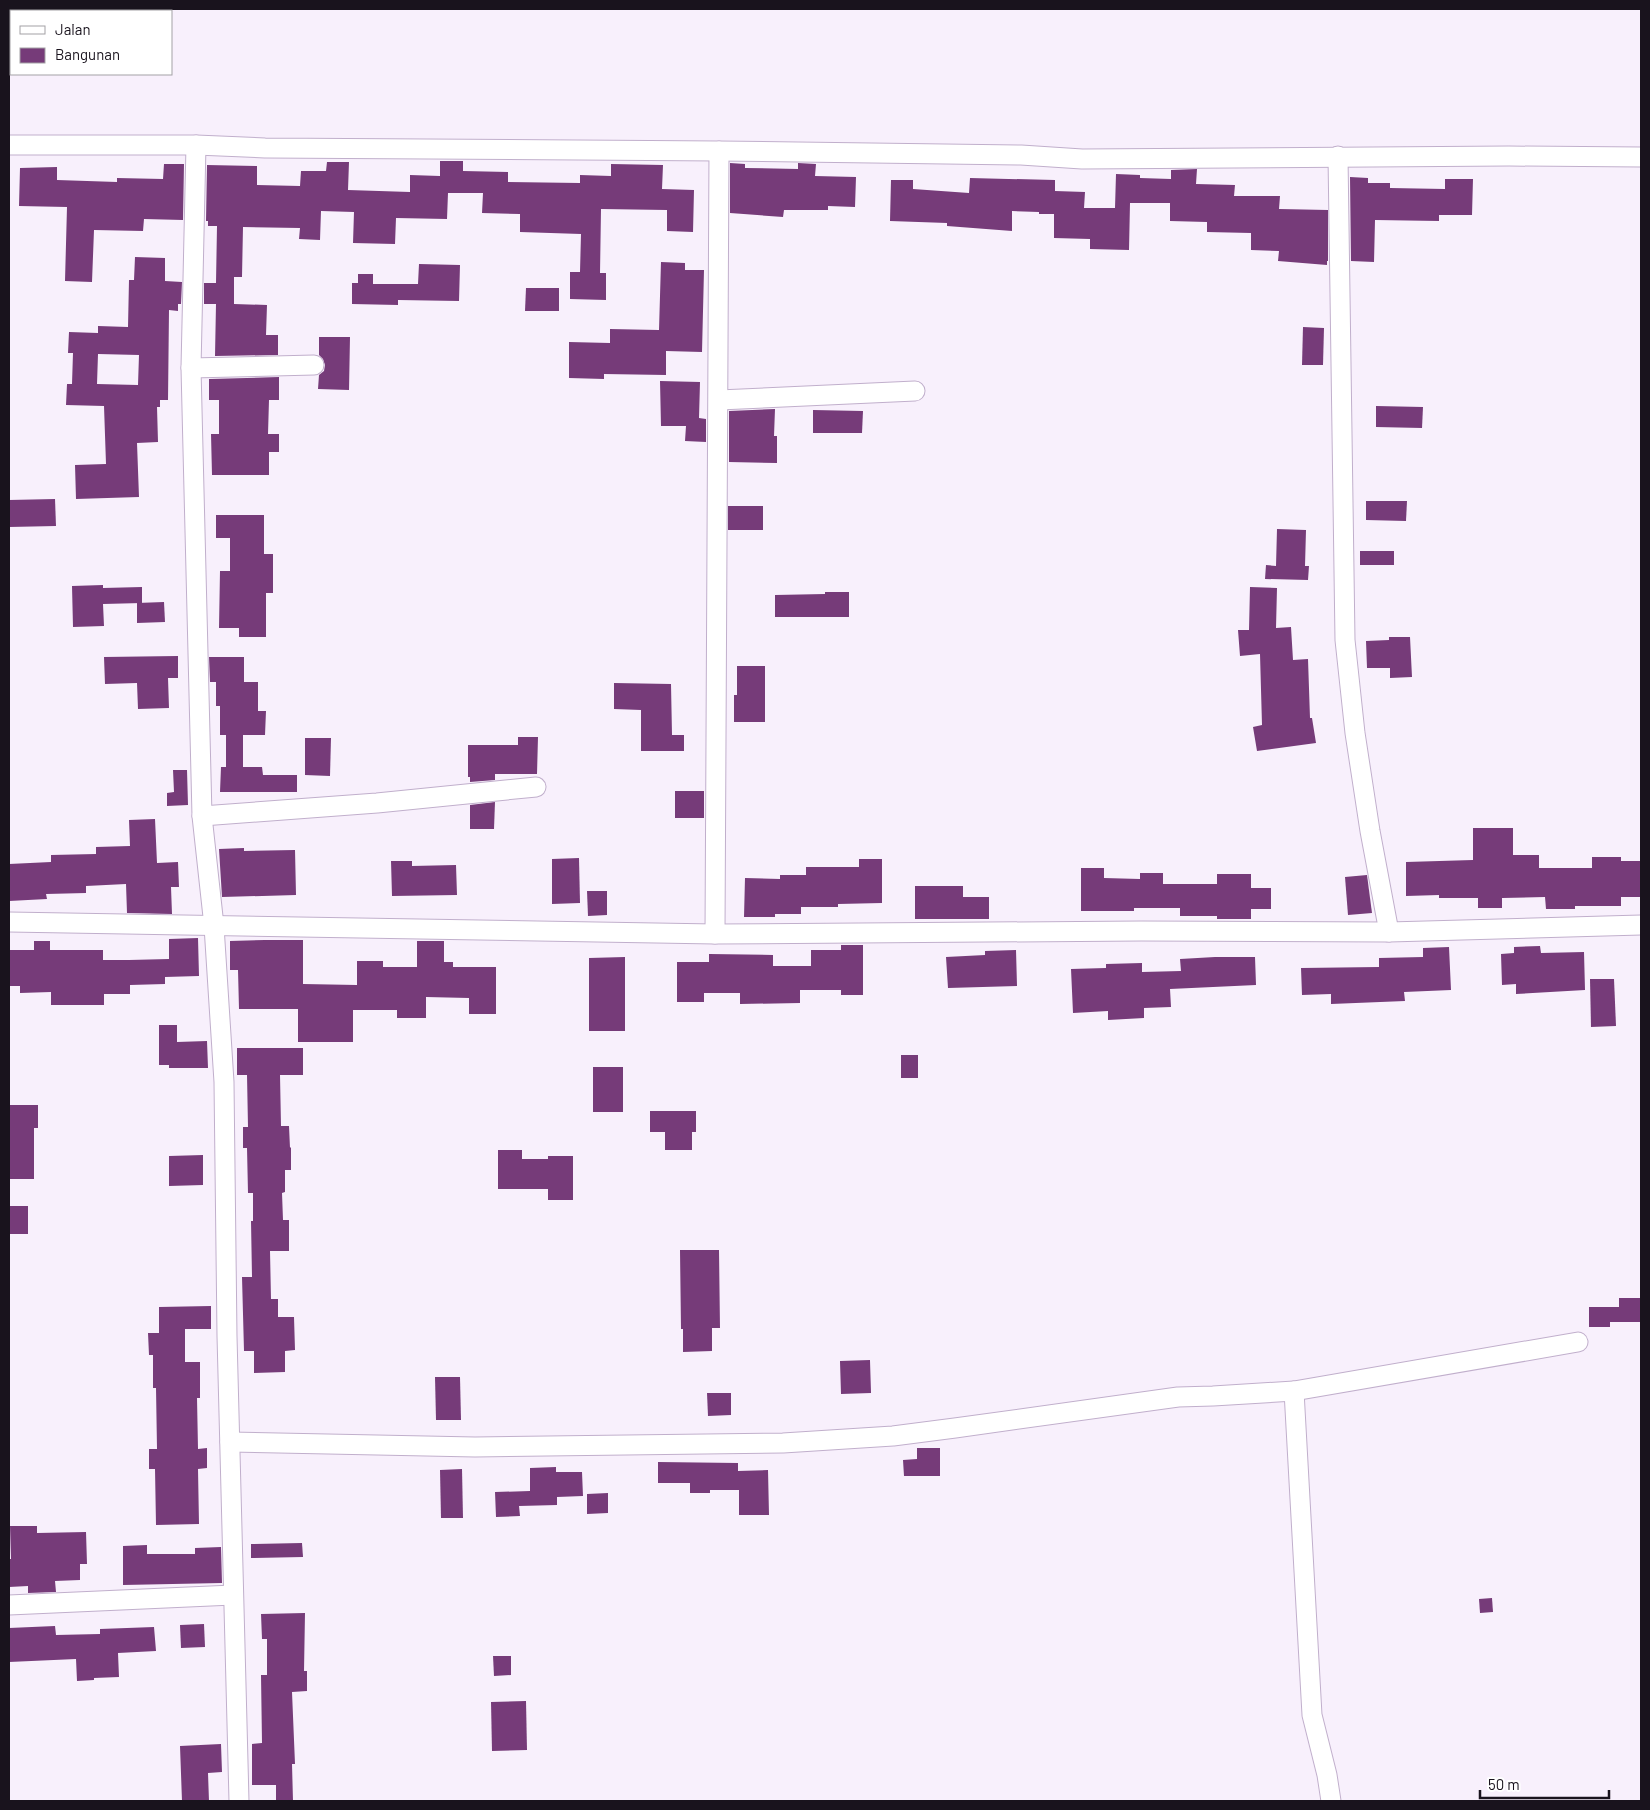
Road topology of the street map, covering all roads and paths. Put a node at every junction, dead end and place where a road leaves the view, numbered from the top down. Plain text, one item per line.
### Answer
1 (9, 145) edge
2 (196, 145) junction
3 (719, 151) junction
4 (1338, 156) junction
5 (1641, 157) edge
6 (314, 365) dead end
7 (191, 368) junction
8 (915, 391) dead end
9 (719, 400) junction
10 (536, 787) dead end
11 (202, 816) junction
12 (9, 922) edge
13 (1641, 925) edge
14 (214, 926) junction
15 (1389, 932) junction
16 (715, 934) junction
17 (1578, 1342) dead end
18 (1294, 1391) junction
19 (230, 1442) junction
20 (233, 1595) junction
21 (9, 1605) edge
22 (239, 1801) edge
23 (1330, 1801) edge

1 - 2 street
2 - 3 street
2 - 7 street
3 - 4 street
3 - 9 street
4 - 5 street
4 - 15 street
6 - 7 street
7 - 11 street
8 - 9 street
9 - 16 street
10 - 11 street
11 - 14 street
12 - 14 street
13 - 15 street
14 - 16 street
14 - 19 street
15 - 16 street
17 - 18 street
18 - 19 street
18 - 23 street
19 - 20 street
20 - 21 street
20 - 22 street

